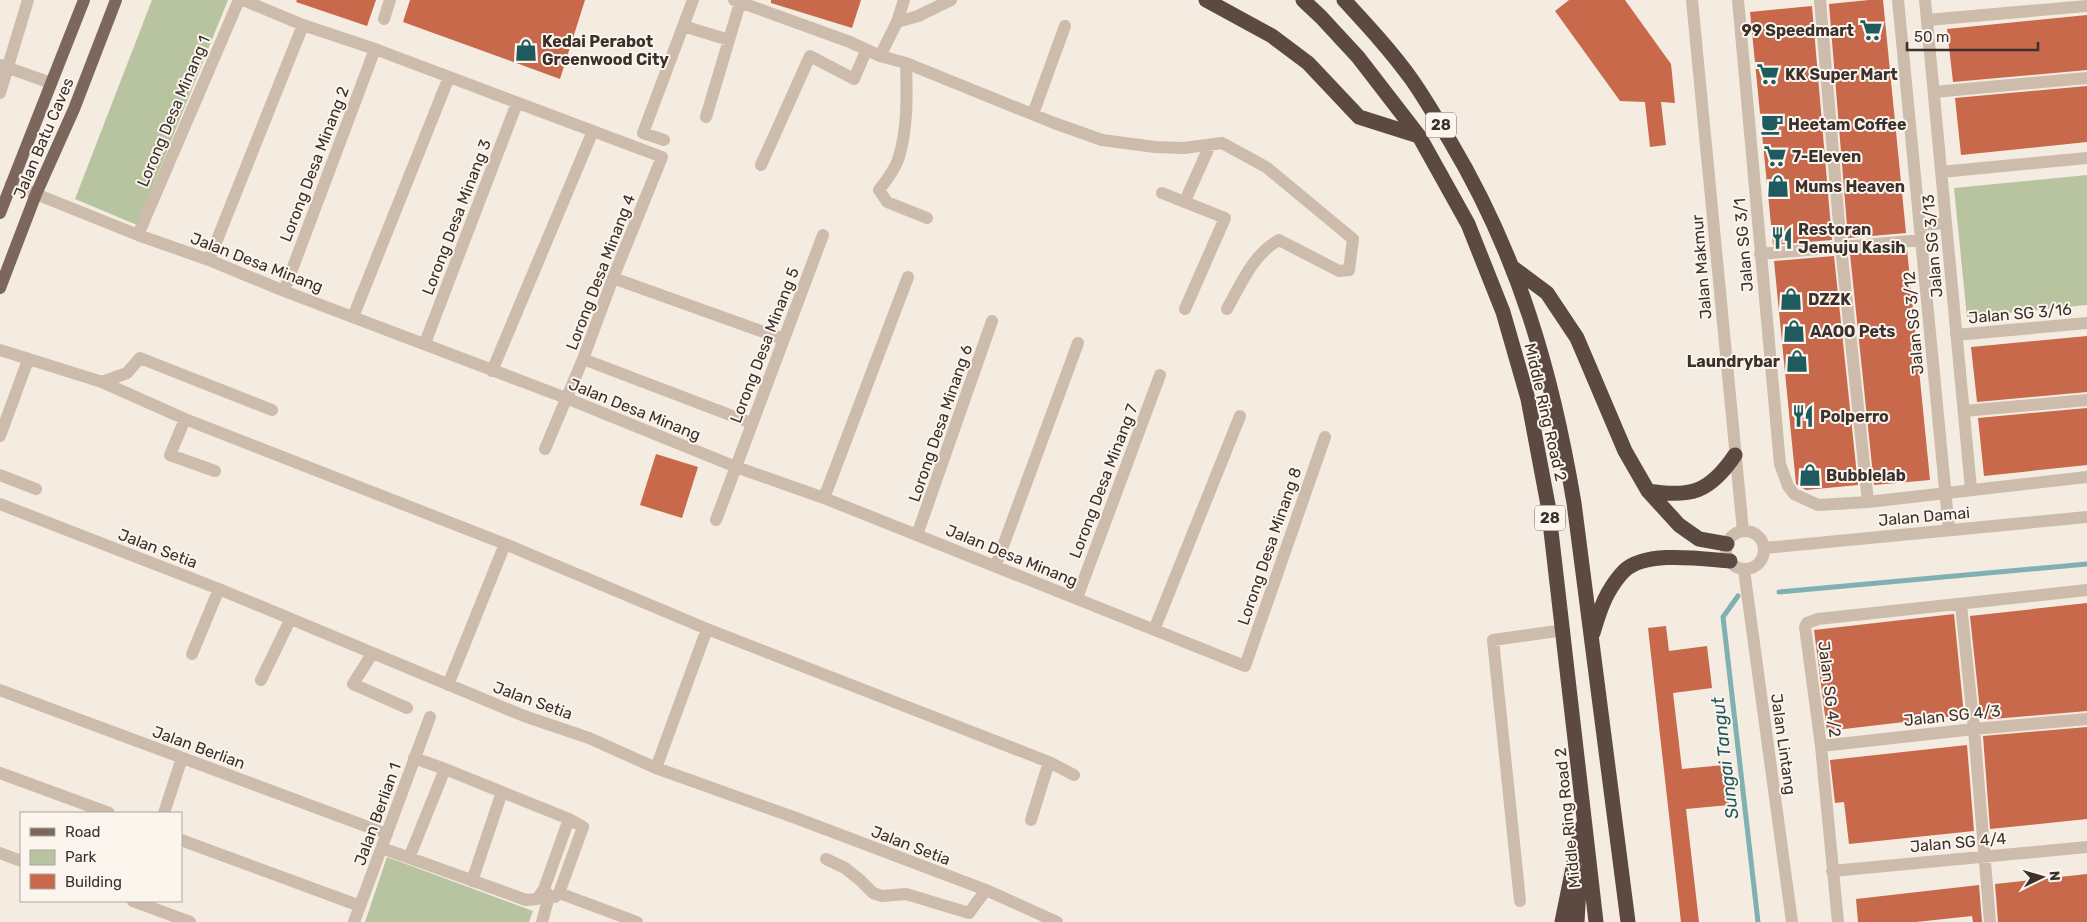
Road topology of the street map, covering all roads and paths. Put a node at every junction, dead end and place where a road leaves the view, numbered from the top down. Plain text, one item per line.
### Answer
1 (28, 0) edge
2 (84, 0) edge
3 (116, 0) edge
4 (241, 0) edge
5 (390, 0) edge
6 (693, 0) edge
7 (904, 0) edge
8 (951, 0) edge
9 (1206, 0) edge
10 (1303, 0) edge
11 (1344, 0) edge
12 (1692, 0) edge
13 (1738, 0) edge
14 (1820, 0) edge
15 (1898, 0) edge
16 (1925, 0) edge
17 (737, 2) edge
18 (2087, 6) edge
19 (384, 19) dead end
20 (1927, 20) junction
21 (897, 22) junction
22 (303, 25) junction
23 (683, 26) junction
24 (1064, 26) dead end
25 (728, 40) junction
26 (375, 49) junction
27 (866, 51) junction
28 (880, 56) junction
29 (906, 63) junction
30 (4, 67) edge
31 (449, 77) junction
32 (2087, 78) edge
33 (51, 83) junction
34 (1934, 92) junction
35 (0, 93) edge
36 (518, 103) junction
37 (1033, 114) junction
38 (706, 117) dead end
39 (593, 131) junction
40 (1419, 136) junction
41 (664, 140) dead end
42 (1210, 145) junction
43 (2087, 158) edge
44 (761, 164) dead end
45 (1941, 172) junction
46 (11, 184) junction
47 (1162, 193) dead end
48 (36, 194) junction
49 (1185, 201) junction
50 (0, 214) edge
51 (927, 218) dead end
52 (1946, 223) junction
53 (1921, 225) junction
54 (138, 235) junction
55 (823, 235) dead end
56 (1922, 240) junction
57 (1841, 247) junction
58 (1760, 254) junction
59 (209, 260) junction
60 (1512, 267) junction
61 (908, 277) dead end
62 (613, 278) junction
63 (0, 288) edge
64 (284, 291) junction
65 (1185, 309) dead end
66 (1228, 309) dead end
67 (353, 317) junction
68 (992, 321) dead end
69 (2087, 323) edge
70 (1956, 336) junction
71 (783, 339) junction
72 (425, 343) junction
73 (1078, 343) dead end
74 (0, 350) edge
75 (583, 359) junction
76 (28, 360) junction
77 (492, 371) junction
78 (1160, 375) dead end
79 (102, 382) junction
80 (566, 398) junction
81 (2087, 400) edge
82 (272, 410) dead end
83 (1964, 411) junction
84 (1240, 416) dead end
85 (185, 419) junction
86 (751, 423) junction
87 (0, 436) edge
88 (1325, 437) dead end
89 (545, 449) dead end
90 (1735, 455) junction
91 (736, 467) junction
92 (215, 472) dead end
93 (0, 475) edge
94 (2087, 477) edge
95 (36, 489) dead end
96 (1971, 489) junction
97 (1648, 492) junction
98 (1946, 493) junction
99 (824, 498) junction
100 (1868, 502) junction
101 (0, 504) edge
102 (2087, 517) edge
103 (716, 520) dead end
104 (1949, 530) junction
105 (1743, 531) junction
106 (917, 535) junction
107 (505, 544) junction
108 (1727, 544) junction
109 (1765, 548) junction
110 (1730, 561) junction
111 (996, 566) junction
112 (1744, 570) junction
113 (219, 589) junction
114 (2087, 590) edge
115 (1076, 598) junction
116 (1961, 605) junction
117 (290, 620) junction
118 (708, 629) junction
119 (1154, 630) junction
120 (1564, 630) junction
121 (1592, 634) junction
122 (192, 654) dead end
123 (372, 654) junction
124 (1245, 666) joint
125 (261, 680) dead end
126 (448, 684) junction
127 (0, 690) edge
128 (407, 708) dead end
129 (430, 717) dead end
130 (2087, 719) edge
131 (1974, 728) junction
132 (1821, 746) junction
133 (182, 758) junction
134 (414, 758) junction
135 (1049, 762) junction
136 (656, 768) junction
137 (445, 769) junction
138 (0, 773) edge
139 (1074, 775) dead end
140 (502, 792) junction
141 (106, 812) edge
142 (164, 812) edge
143 (1584, 816) junction
144 (569, 819) junction
145 (1031, 820) dead end
146 (387, 834) junction
147 (182, 840) edge
148 (2087, 847) edge
149 (382, 848) junction
150 (0, 853) edge
151 (1985, 856) junction
152 (409, 858) junction
153 (826, 859) dead end
154 (20, 861) edge
155 (1832, 870) junction
156 (472, 881) junction
157 (986, 890) junction
158 (552, 894) junction
159 (1520, 901) dead end
160 (137, 902) edge
161 (360, 906) junction
162 (190, 922) edge
163 (354, 922) edge
164 (542, 922) edge
165 (637, 922) edge
166 (1057, 922) edge
167 (1562, 922) edge
168 (1577, 922) edge
169 (1596, 922) edge
170 (1628, 922) edge
171 (1792, 922) edge
172 (1838, 922) edge
173 (1990, 922) edge

1 - 30 street
2 - 33 main road, Jalan Batu Caves
3 - 48 main road, Jalan Batu Caves
4 - 22 street
4 - 54 street, Lorong Desa Minang 1
5 - 19 street
6 - 23 street
7 - 21 street
8 - 21 street
9 - 40 highway
10 - 40 highway, Middle Ring Road 2 / 28
11 - 60 highway, Middle Ring Road 2 / 28
12 - 90 street, Jalan Makmur
13 - 58 street, Jalan SG 3/1
14 - 57 street
15 - 53 street, Jalan SG 3/12
16 - 20 street, Jalan SG 3/13
17 - 25 street
17 - 27 street
18 - 20 street
20 - 34 street, Jalan SG 3/13
21 - 28 street
22 - 26 street
22 - 59 street
23 - 25 street
23 - 41 street
24 - 37 street
25 - 38 street
26 - 31 street
26 - 64 street, Lorong Desa Minang 2
27 - 28 street
27 - 44 street
28 - 29 street
29 - 37 street
29 - 51 street
30 - 33 street
30 - 35 street
31 - 36 street
31 - 67 street
32 - 34 street
33 - 46 main road, Jalan Batu Caves
34 - 45 street, Jalan SG 3/13
36 - 39 street
36 - 72 street, Lorong Desa Minang 3
37 - 42 street
39 - 62 street, Lorong Desa Minang 4
39 - 77 street
40 - 120 highway, Middle Ring Road 2 / 28
42 - 49 street
42 - 66 street
43 - 45 street
45 - 52 street, Jalan SG 3/13
46 - 48 street, Jalan Desa Minang
46 - 50 main road, Jalan Batu Caves
47 - 49 street
48 - 54 street, Jalan Desa Minang
48 - 63 main road, Jalan Batu Caves
49 - 65 street
52 - 53 street
52 - 70 street, Jalan SG 3/13
53 - 56 street, Jalan SG 3/12
54 - 59 street, Jalan Desa Minang
55 - 71 street, Lorong Desa Minang 5
56 - 57 street
56 - 98 street, Jalan SG 3/12
57 - 58 street
57 - 100 street
58 - 100 street, Jalan SG 3/1
59 - 64 street, Jalan Desa Minang
60 - 97 highway
60 - 121 highway, Middle Ring Road 2 / 28
61 - 99 street
62 - 71 street
62 - 75 street, Lorong Desa Minang 4
64 - 67 street, Jalan Desa Minang
67 - 72 street, Jalan Desa Minang
68 - 106 street, Lorong Desa Minang 6
69 - 70 street, Jalan SG 3/16
70 - 83 street, Jalan SG 3/13
71 - 86 street, Lorong Desa Minang 5
72 - 77 street, Jalan Desa Minang
73 - 111 street
74 - 76 street
75 - 80 street, Lorong Desa Minang 4
75 - 86 street
76 - 79 street
76 - 87 street
77 - 80 street, Jalan Desa Minang
78 - 115 street, Lorong Desa Minang 7
79 - 82 street
79 - 85 street
80 - 89 street, Lorong Desa Minang 4
80 - 91 street, Jalan Desa Minang
81 - 83 street
83 - 96 street, Jalan SG 3/13
84 - 119 street
85 - 92 street
85 - 107 street
86 - 91 street, Lorong Desa Minang 5
88 - 124 street, Lorong Desa Minang 8
90 - 97 highway
90 - 105 street, Jalan Makmur
91 - 99 street, Jalan Desa Minang
91 - 103 street, Lorong Desa Minang 5
93 - 95 street
94 - 96 street
96 - 98 street
97 - 108 highway
98 - 100 street
98 - 104 street, Jalan SG 3/12
99 - 106 street, Jalan Desa Minang
101 - 113 street, Jalan Setia
102 - 104 street, Jalan Damai
104 - 109 street, Jalan Damai
105 - 108 street
105 - 109 street
106 - 111 street, Jalan Desa Minang
107 - 118 street
107 - 126 street
108 - 110 street
109 - 112 street
110 - 112 street
110 - 121 highway
111 - 115 street, Jalan Desa Minang
112 - 171 street, Jalan Lintang
113 - 117 street, Jalan Setia
113 - 122 street
114 - 116 street, Jalan SG 4/2
115 - 119 street, Jalan Desa Minang
116 - 131 street
116 - 132 street, Jalan SG 4/2
117 - 123 street, Jalan Setia
117 - 125 street
118 - 135 street
118 - 136 street
119 - 124 street, Jalan Desa Minang
120 - 143 highway, Middle Ring Road 2 / 28
120 - 159 street
121 - 170 highway, Middle Ring Road 2 / 28
123 - 126 street, Jalan Setia
123 - 128 street
126 - 136 street, Jalan Setia
127 - 133 street, Jalan Berlian
129 - 134 street, Jalan Berlian 1
130 - 131 street, Jalan SG 4/3
131 - 132 street, Jalan SG 4/3
131 - 151 street
132 - 155 street, Jalan SG 4/2
133 - 142 street
133 - 146 street, Jalan Berlian
134 - 137 street
134 - 146 street, Jalan Berlian 1
135 - 139 street
135 - 145 street
136 - 157 street, Jalan Setia
137 - 140 street
137 - 152 street
138 - 141 street
140 - 144 street
140 - 156 street
143 - 167 highway
143 - 168 highway
143 - 169 highway, Middle Ring Road 2 / 28
144 - 158 street
144 - 158 street
146 - 149 street, Jalan Berlian 1
147 - 161 street
148 - 151 street, Jalan SG 4/4
149 - 152 street
149 - 161 street, Jalan Berlian 1
150 - 154 street
151 - 155 street, Jalan SG 4/4
151 - 173 street
152 - 156 street
153 - 157 street
155 - 172 street, Jalan SG 4/2
156 - 158 street
157 - 166 street, Jalan Setia
158 - 164 street
158 - 165 street
160 - 162 street
161 - 163 street, Jalan Berlian 1

